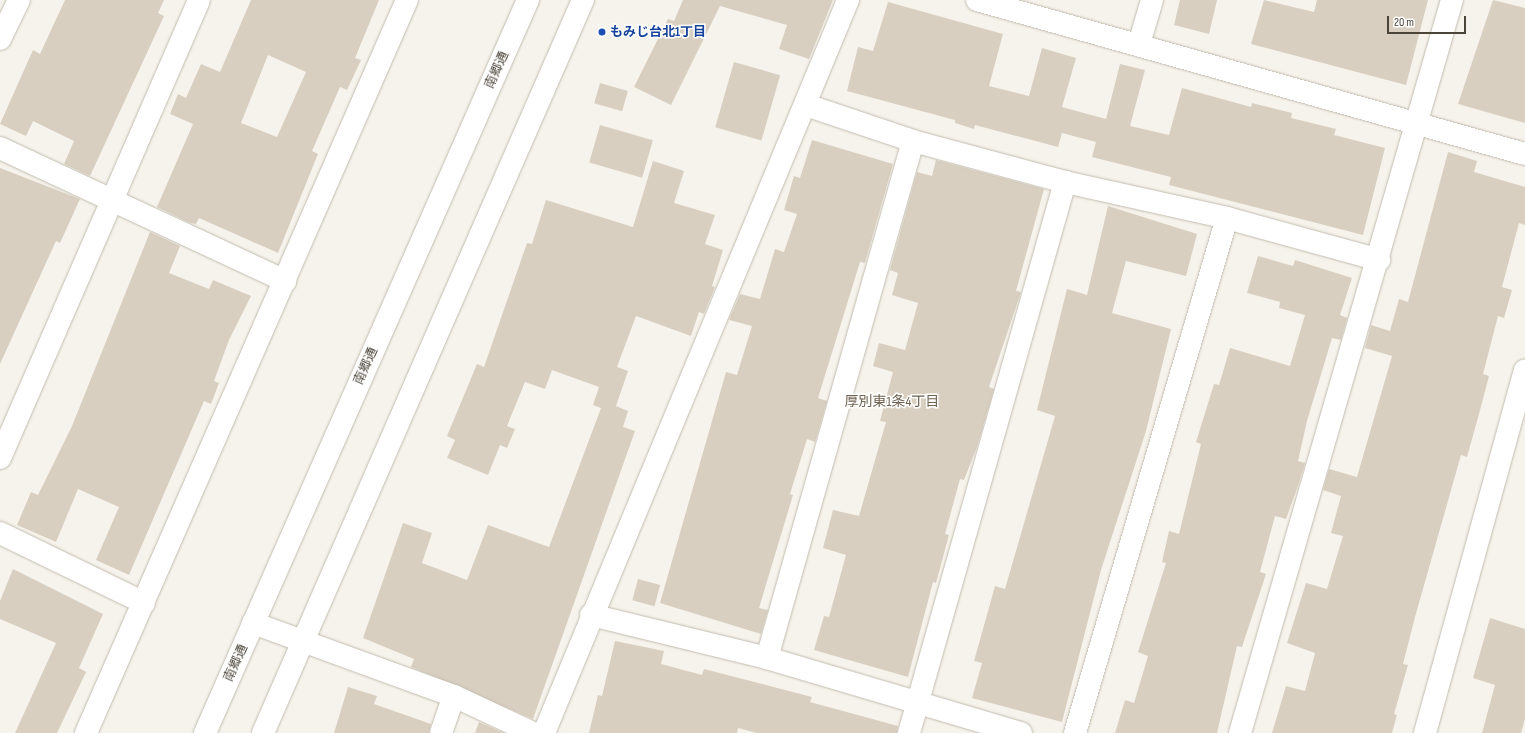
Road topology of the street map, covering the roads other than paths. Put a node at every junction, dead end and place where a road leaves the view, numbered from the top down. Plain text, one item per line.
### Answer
1 (19, 0) edge
2 (199, 0) edge
3 (407, 0) edge
4 (528, 0) edge
5 (583, 0) edge
6 (848, 0) edge
7 (977, 0) edge
8 (1152, 0) edge
9 (1452, 0) edge
10 (0, 39) edge
11 (1138, 44) junction
12 (806, 105) junction
13 (1416, 123) junction
14 (914, 141) junction
15 (0, 148) edge
16 (1525, 154) edge
17 (1065, 182) junction
18 (110, 201) junction
19 (1227, 218) junction
20 (1379, 260) junction
21 (285, 280) junction
22 (1525, 371) edge
23 (0, 458) edge
24 (0, 533) edge
25 (144, 603) junction
26 (591, 615) junction
27 (253, 623) junction
28 (303, 642) junction
29 (767, 658) junction
30 (454, 696) junction
31 (917, 705) junction
32 (86, 733) edge
33 (205, 733) edge
34 (263, 733) edge
35 (441, 733) edge
36 (534, 733) edge
37 (544, 733) edge
38 (909, 733) edge
39 (1021, 733) edge
40 (1074, 733) edge
41 (1240, 733) edge
42 (1425, 733) edge

1 - 10 street
2 - 18 street
3 - 21 street
4 - 27 street, 南郷通
5 - 28 street
6 - 12 street
7 - 11 street
8 - 11 street
9 - 13 street
11 - 13 street
12 - 14 street
12 - 26 street
13 - 16 street
13 - 20 street
14 - 17 street
14 - 29 street
15 - 18 street
17 - 19 street
17 - 31 street
18 - 21 street
18 - 23 street
19 - 20 street
19 - 40 street
20 - 41 street
21 - 25 street
22 - 42 street
24 - 25 street
25 - 32 street
26 - 29 street
26 - 37 street
27 - 28 street
27 - 33 street, 南郷通
28 - 30 street
28 - 34 street
29 - 31 street
30 - 35 street
30 - 36 street
31 - 38 street
31 - 39 street

